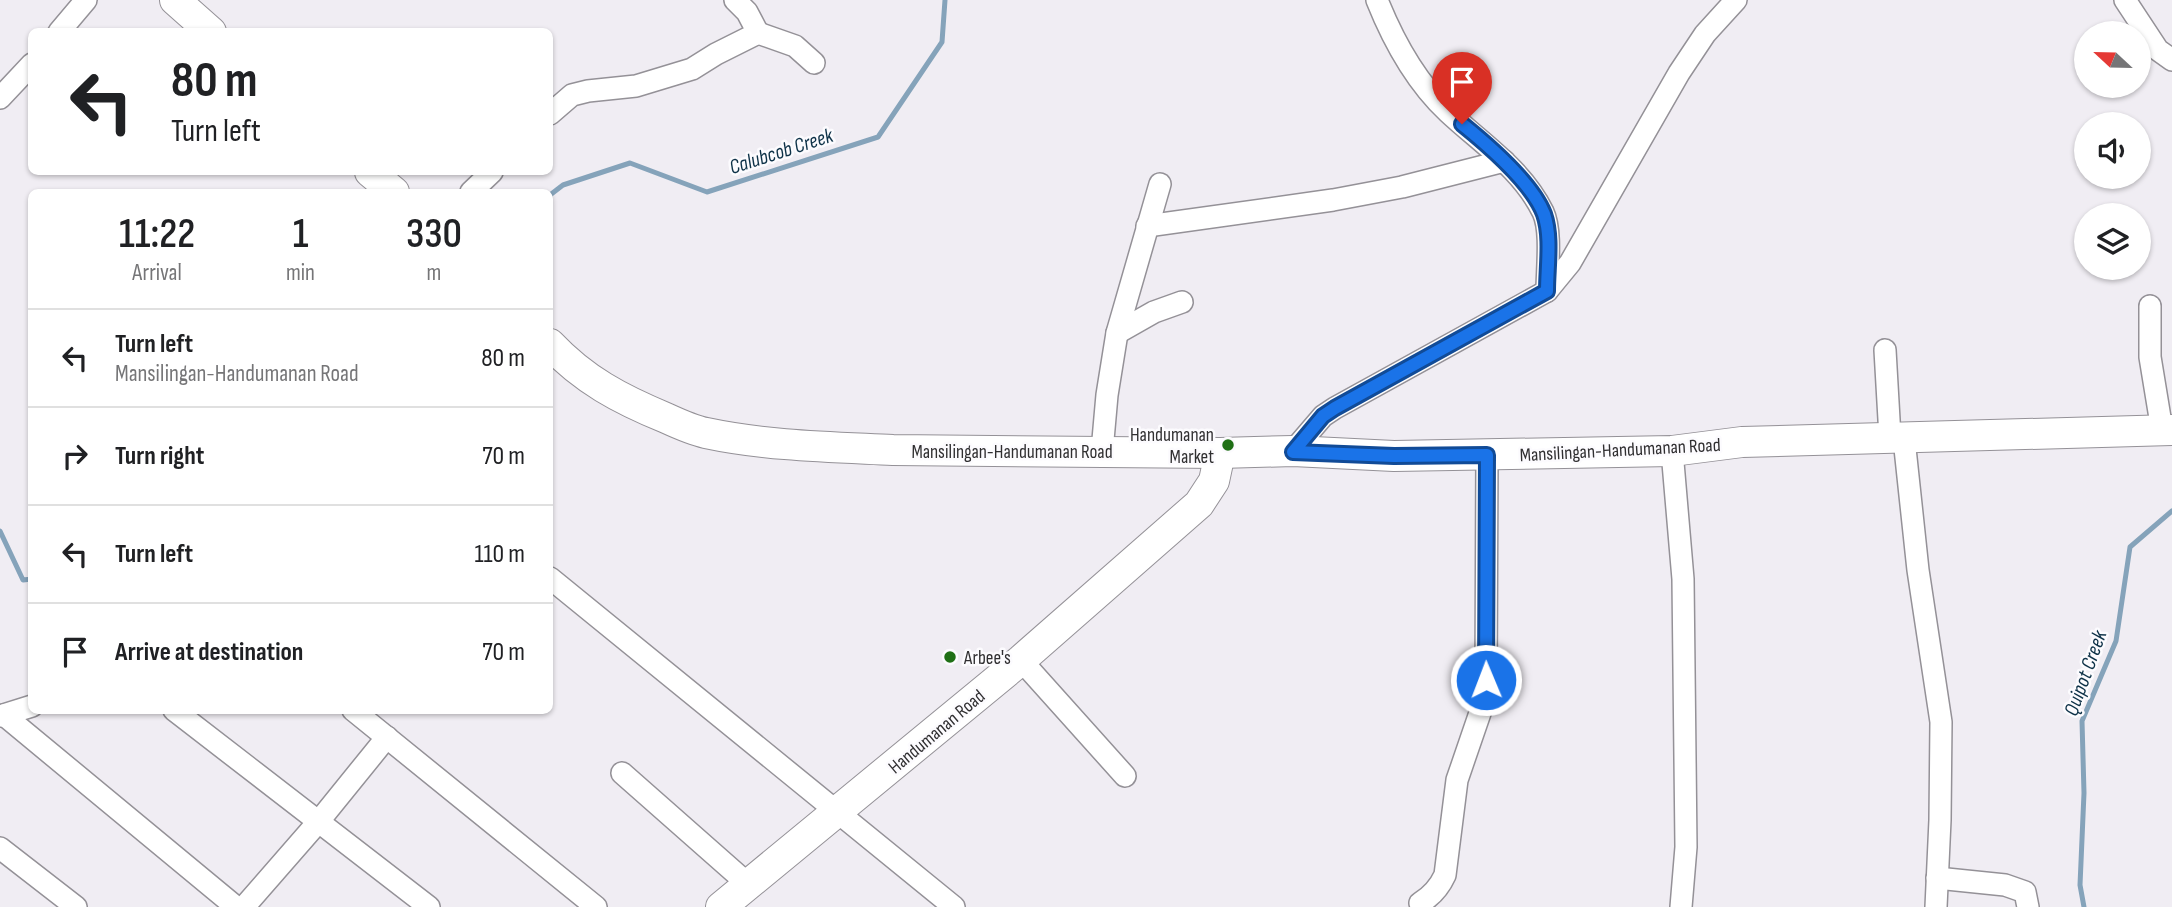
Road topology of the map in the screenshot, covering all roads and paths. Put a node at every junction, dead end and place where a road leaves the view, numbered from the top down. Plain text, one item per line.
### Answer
1 (86, 0) edge
2 (735, 0) edge
3 (1377, 0) edge
4 (1736, 0) edge
5 (2125, 0) edge
6 (180, 2) edge
7 (62, 28) edge
8 (207, 28) edge
9 (758, 33) junction
10 (2172, 60) edge
11 (814, 63) dead end
12 (28, 68) edge
13 (0, 98) edge
14 (553, 111) edge
15 (1504, 161) junction
16 (374, 175) edge
17 (489, 175) edge
18 (1160, 184) dead end
19 (390, 189) edge
20 (474, 189) edge
21 (1147, 226) junction
22 (1547, 291) junction
23 (1182, 302) dead end
24 (2150, 306) dead end
25 (1116, 332) junction
26 (553, 347) edge
27 (1885, 350) dead end
28 (2167, 430) edge
29 (1897, 438) junction
30 (1672, 451) junction
31 (1102, 452) junction
32 (1293, 452) junction
33 (1220, 453) junction
34 (1487, 455) junction
35 (553, 580) edge
36 (1021, 660) junction
37 (28, 707) edge
38 (179, 714) edge
39 (358, 714) edge
40 (2, 716) edge
41 (387, 737) junction
42 (622, 773) dead end
43 (1125, 776) dead end
44 (837, 813) junction
45 (319, 821) junction
46 (0, 848) edge
47 (1937, 878) junction
48 (740, 898) edge
49 (1417, 906) edge
50 (76, 907) edge
51 (236, 907) edge
52 (244, 907) edge
53 (429, 907) edge
54 (596, 907) edge
55 (954, 907) edge
56 (1681, 907) edge
57 (1936, 907) edge
58 (2028, 907) edge

1 - 7 street
2 - 9 street
3 - 15 street
4 - 22 street
5 - 10 street
6 - 8 street
9 - 11 street
9 - 14 street
12 - 13 street
15 - 21 street
15 - 22 street
16 - 19 street
17 - 20 street
18 - 21 street
21 - 25 street
22 - 32 street
23 - 25 street
24 - 28 street
25 - 31 street
26 - 31 street, Mansilingan-Handumanan Road
27 - 29 street
28 - 29 street, Mansilingan-Handumanan Road
29 - 30 street, Mansilingan-Handumanan Road
29 - 47 street
30 - 34 street, Mansilingan-Handumanan Road
30 - 56 street
31 - 33 street, Mansilingan-Handumanan Road
32 - 33 street, Mansilingan-Handumanan Road
32 - 34 street, Mansilingan-Handumanan Road
33 - 36 street, Handumanan Road
34 - 49 street
35 - 44 street
36 - 43 street
36 - 44 street, Handumanan Road
37 - 40 street
38 - 45 street
39 - 41 street
40 - 51 street
41 - 45 street
41 - 54 street
42 - 48 street
44 - 48 street, Handumanan Road
44 - 55 street
45 - 52 street
45 - 53 street
46 - 50 street
47 - 57 street
47 - 58 street

